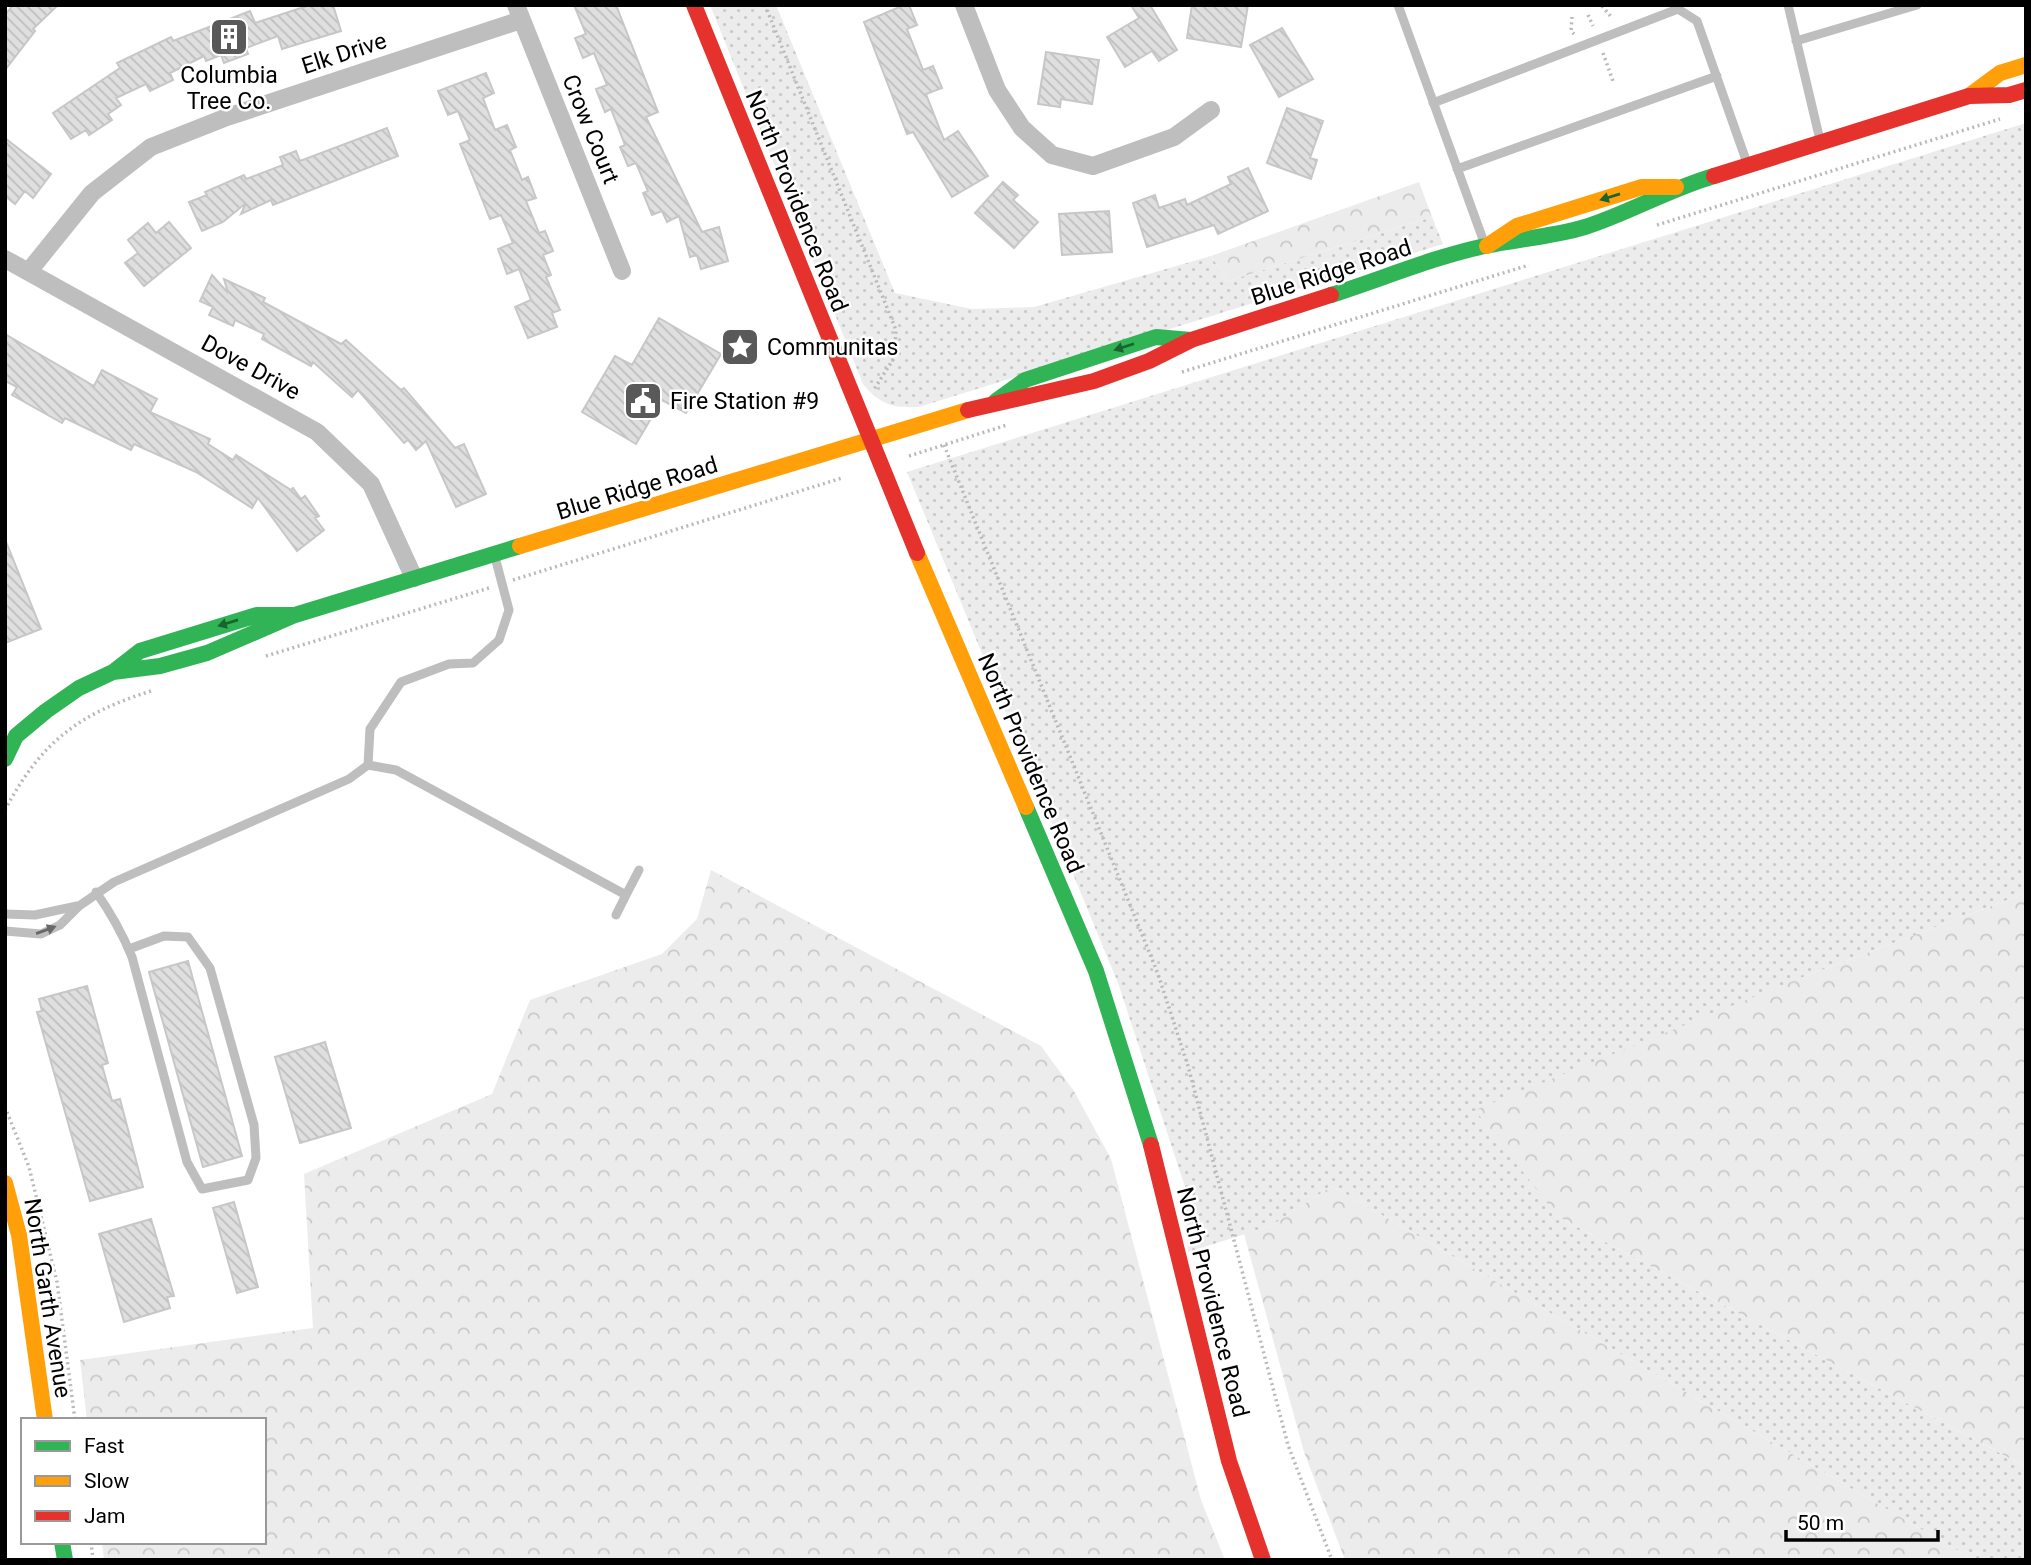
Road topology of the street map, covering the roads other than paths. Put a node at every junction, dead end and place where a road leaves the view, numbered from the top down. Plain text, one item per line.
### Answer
1 (694, 5) edge
2 (964, 5) edge
3 (1398, 5) edge
4 (1788, 5) edge
5 (1917, 5) edge
6 (519, 13) edge
7 (1797, 41) junction
8 (2026, 65) edge
9 (1717, 76) junction
10 (2026, 90) edge
11 (1969, 96) junction
12 (1433, 103) junction
13 (1211, 110) dead end
14 (1821, 142) junction
15 (1748, 164) junction
16 (1457, 169) junction
17 (1485, 246) junction
18 (5, 259) edge
19 (29, 271) junction
20 (622, 271) dead end
21 (869, 440) junction
22 (494, 556) junction
23 (414, 579) junction
24 (11, 731) edge
25 (5, 759) edge
26 (368, 765) junction
27 (639, 870) dead end
28 (96, 892) junction
29 (626, 895) junction
30 (79, 905) junction
31 (5, 914) edge
32 (616, 915) dead end
33 (5, 932) edge
34 (129, 949) junction
35 (5, 1183) edge
36 (45, 1418) edge
37 (1263, 1560) edge

1 - 21 street, North Providence Road
2 - 13 street
3 - 12 lane
4 - 7 lane
5 - 7 lane
6 - 19 street, Elk Drive
6 - 20 street, Crow Court
7 - 14 lane
8 - 11 street, Blue Ridge Road
9 - 12 lane
9 - 15 lane
9 - 16 lane
10 - 11 street, Blue Ridge Road
11 - 14 street, Blue Ridge Road
12 - 16 lane
14 - 15 street, Blue Ridge Road
15 - 17 street, Blue Ridge Road
16 - 17 lane
17 - 21 street, Blue Ridge Road
18 - 19 street, Dove Drive
19 - 23 street, Dove Drive
21 - 22 street, Blue Ridge Road
21 - 37 street, North Providence Road
22 - 23 street, Blue Ridge Road
22 - 26 lane
23 - 24 street, Blue Ridge Road
24 - 25 street, Blue Ridge Road
26 - 28 lane
26 - 29 lane
27 - 29 lane
28 - 30 lane
28 - 34 lane
29 - 32 lane
30 - 31 lane
33 -> 30 lane
34 - 34 lane
35 - 36 street, North Garth Avenue

